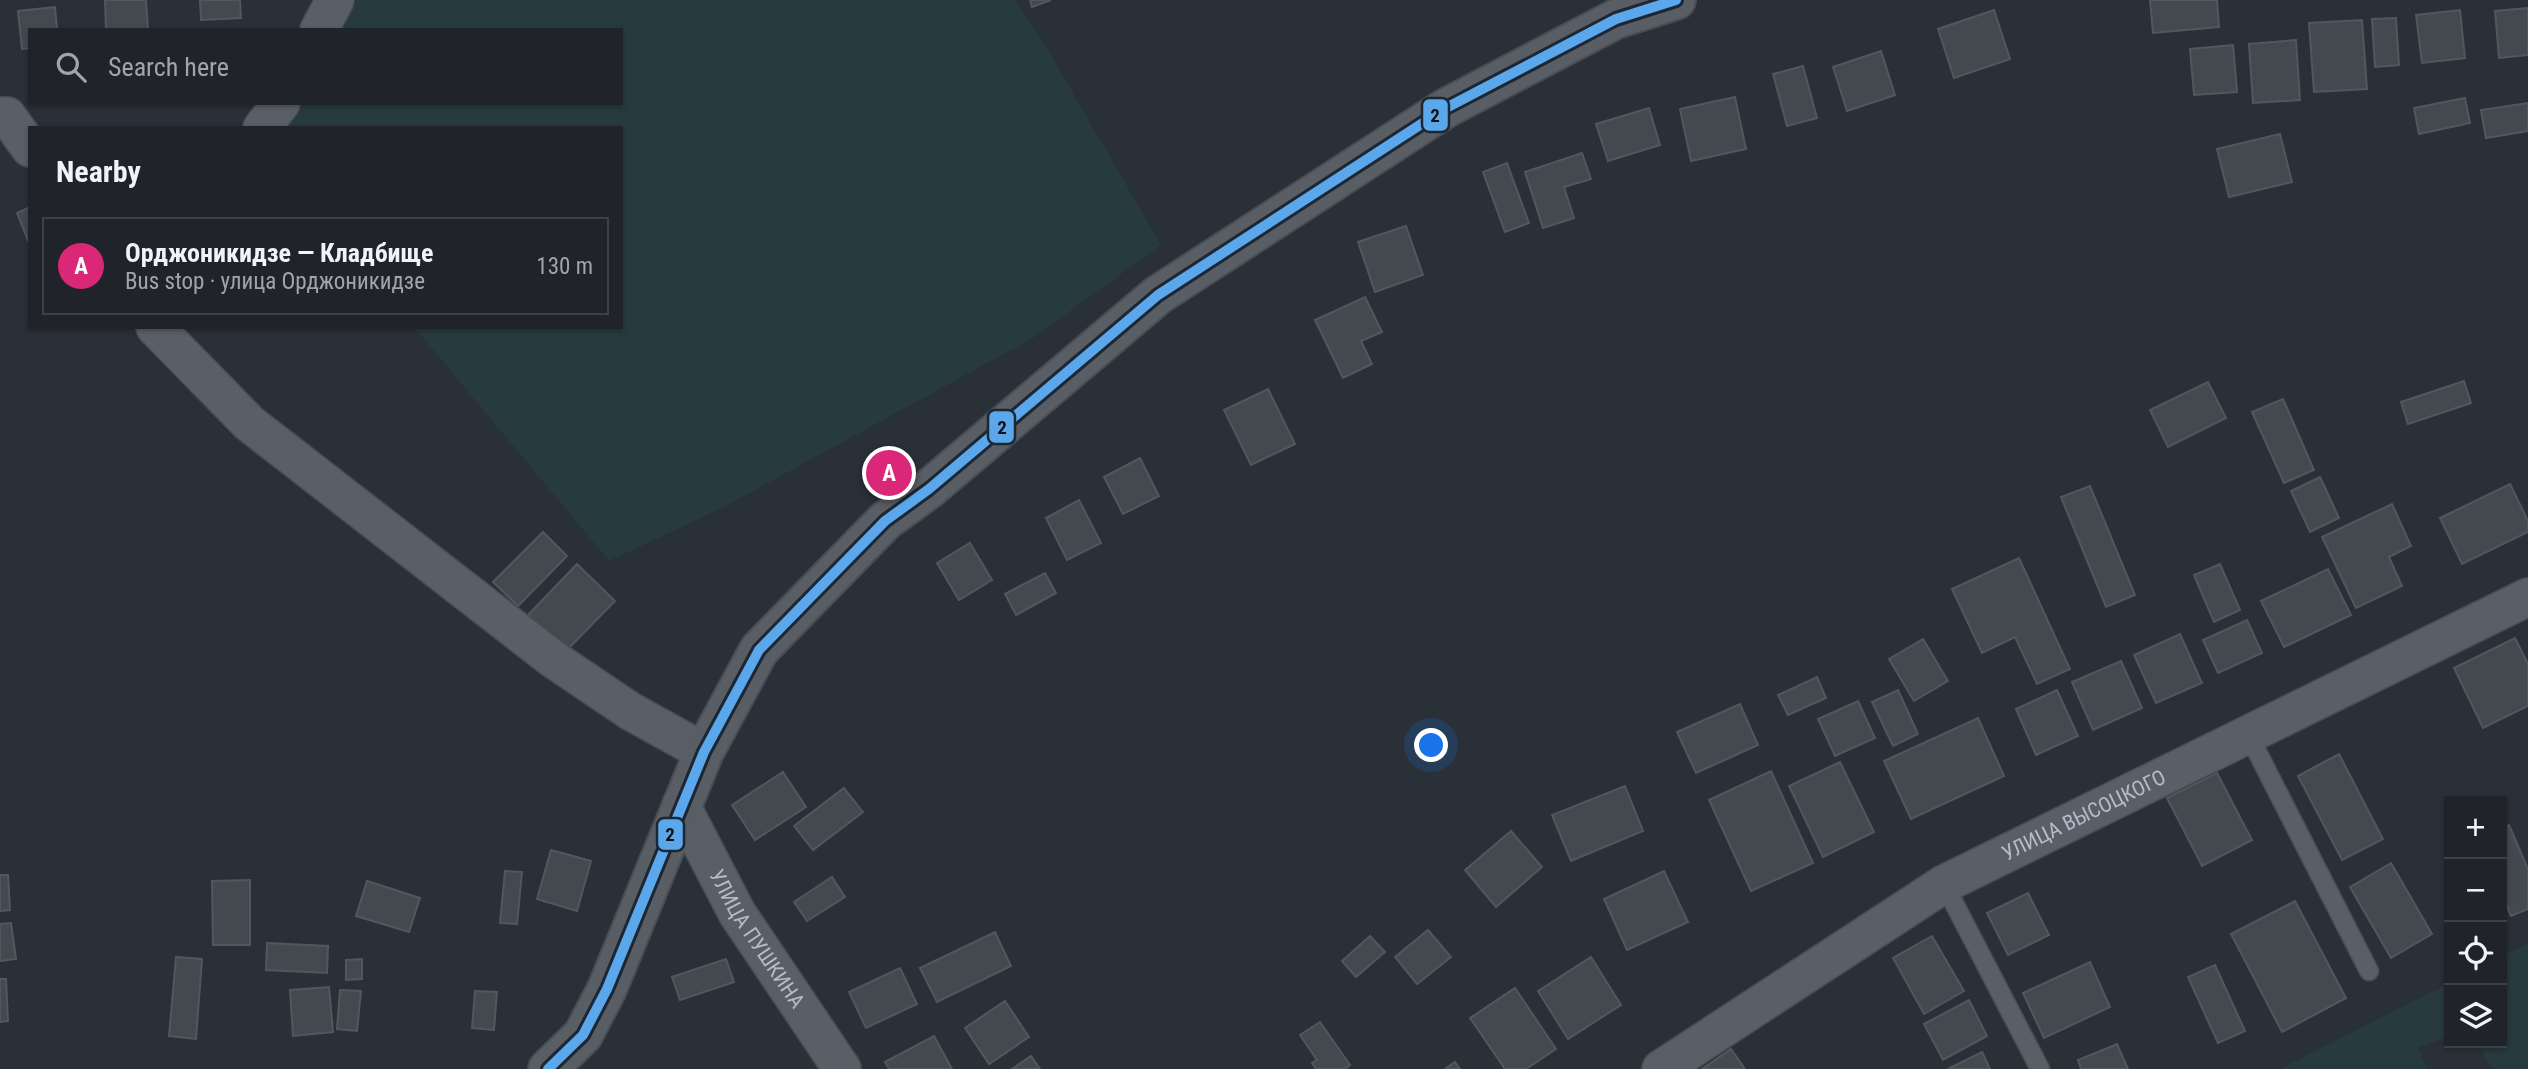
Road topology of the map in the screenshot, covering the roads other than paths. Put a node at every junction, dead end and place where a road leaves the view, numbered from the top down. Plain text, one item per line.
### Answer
1 (335, 0) edge
2 (1676, 0) edge
3 (320, 28) edge
4 (279, 105) edge
5 (0, 116) edge
6 (264, 126) edge
7 (28, 145) edge
8 (157, 329) edge
9 (2528, 597) edge
10 (2249, 736) junction
11 (704, 752) junction
12 (681, 805) junction
13 (1944, 884) junction
14 (2369, 971) dead end
15 (548, 1069) edge
16 (842, 1069) edge
17 (1661, 1069) edge
18 (2040, 1069) edge

1 - 3 street
2 - 11 main road
4 - 6 street
5 - 7 street
8 - 11 street
9 - 10 street, УЛИЦА ВЫСОЦКОГО
10 - 13 street, УЛИЦА ВЫСОЦКОГО
10 - 14 lane
11 - 12 main road
12 - 15 main road
12 - 16 street, УЛИЦА ПУШКИНА
13 - 17 street, УЛИЦА ВЫСОЦКОГО
13 - 18 lane

